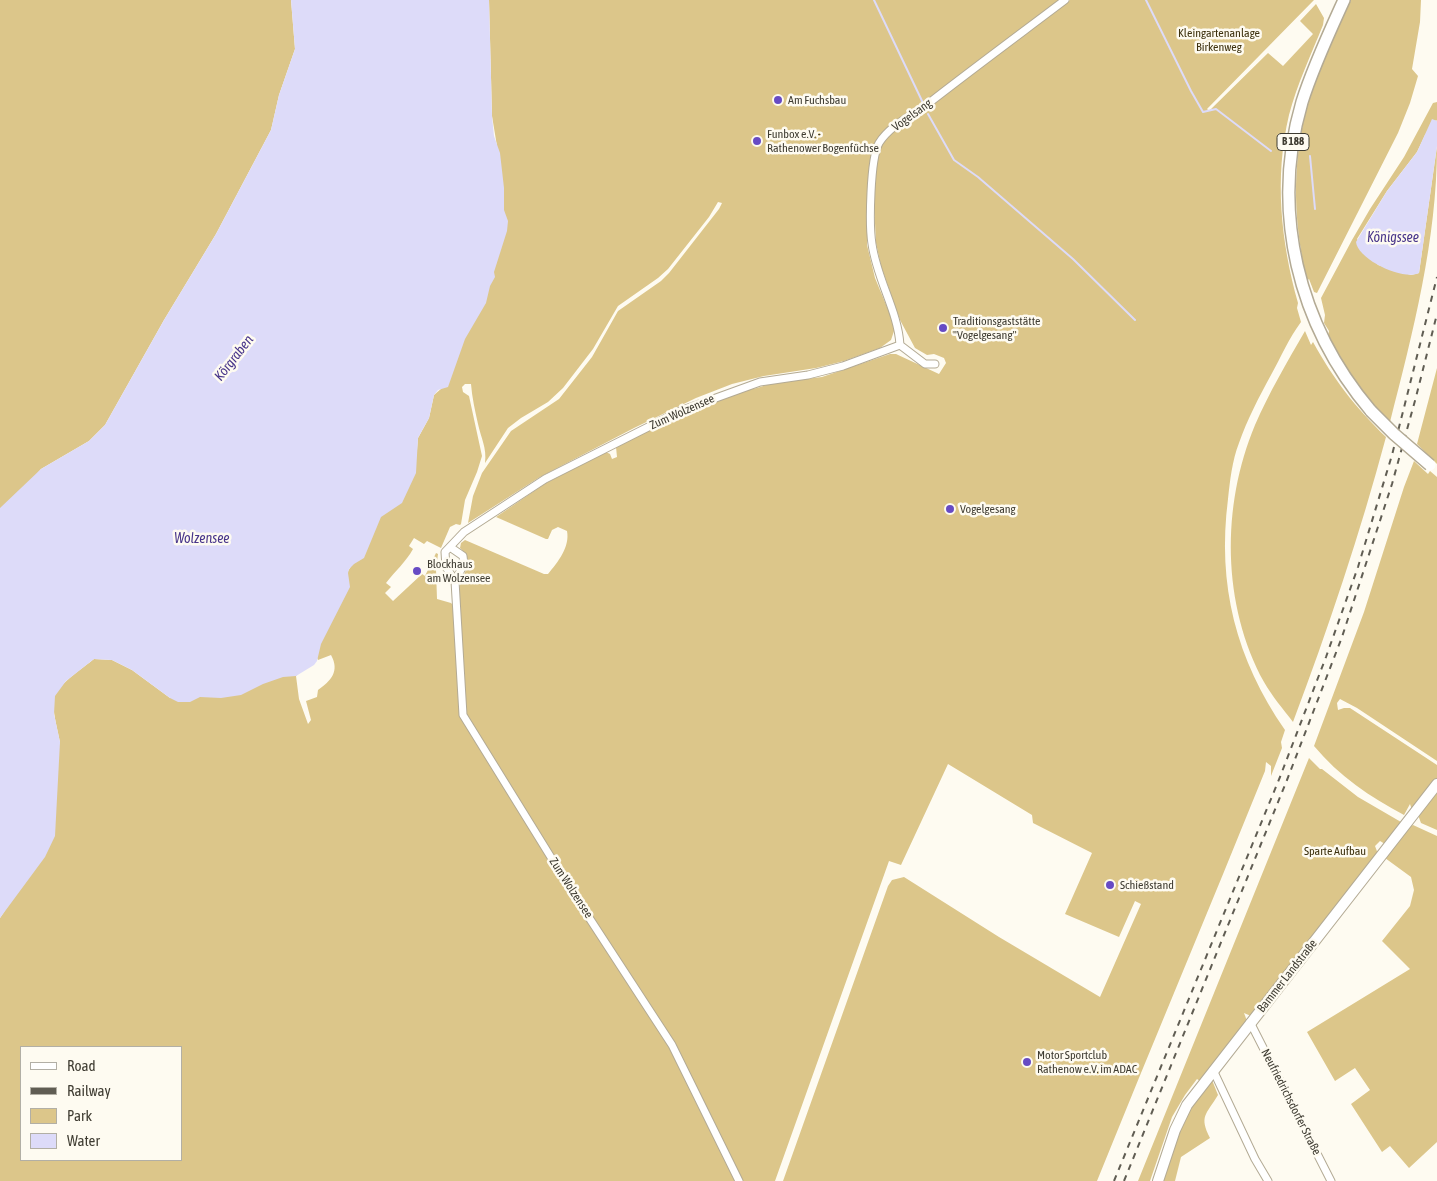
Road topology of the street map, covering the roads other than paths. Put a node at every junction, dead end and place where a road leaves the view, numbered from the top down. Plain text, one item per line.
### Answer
1 (1065, 0) edge
2 (1344, 0) edge
3 (900, 345) junction
4 (934, 364) dead end
5 (1433, 468) edge
6 (450, 547) junction
7 (455, 581) junction
8 (1437, 784) edge
9 (1250, 1022) junction
10 (1213, 1070) junction
11 (739, 1181) edge
12 (1158, 1181) edge
13 (1268, 1181) edge
14 (1332, 1181) edge

1 - 3 street, Vogelsang
2 - 5 main road, B 188, bridge
3 - 4 street
3 - 6 street, Zum Wolzensee
6 - 7 street, Zum Wolzensee
6 - 7 street, Zum Wolzensee
7 - 11 street, Zum Wolzensee
8 - 9 main road, Bammer Landstraße
9 - 10 main road, Bammer Landstraße
9 - 14 street, Neufriedrichsdorfer Straße
10 - 12 main road, Bammer Landstraße
10 - 13 street

